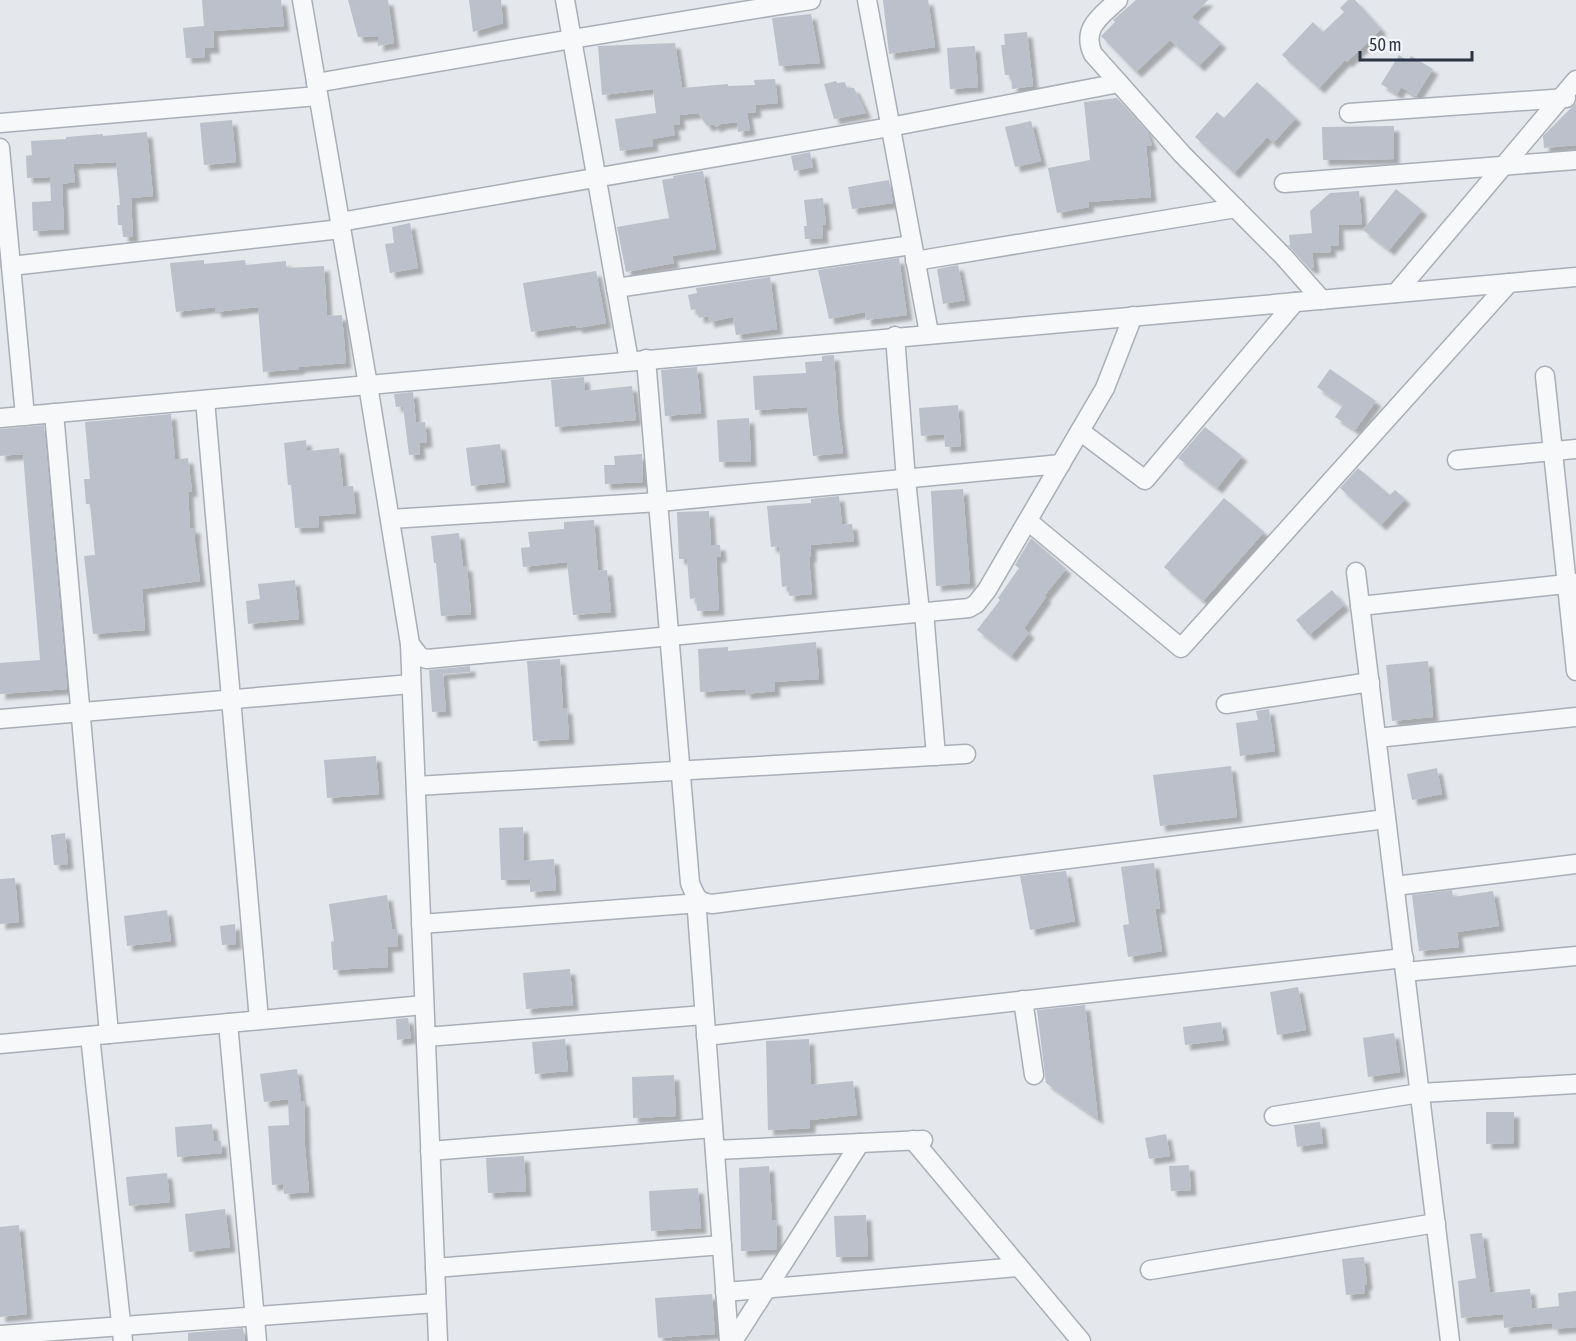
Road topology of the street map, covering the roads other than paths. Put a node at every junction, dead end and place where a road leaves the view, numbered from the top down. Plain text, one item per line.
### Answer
1 (302, 0) edge
2 (565, 0) edge
3 (811, 0) edge
4 (867, 0) edge
5 (1118, 0) edge
6 (572, 39) junction
7 (1576, 80) edge
8 (1119, 83) junction
9 (317, 90) junction
10 (1568, 98) edge
11 (1350, 113) dead end
12 (0, 123) edge
13 (891, 127) junction
14 (0, 148) edge
15 (1576, 160) edge
16 (1502, 167) junction
17 (596, 178) junction
18 (1284, 183) dead end
19 (1236, 208) junction
20 (341, 226) junction
21 (914, 253) junction
22 (11, 266) junction
23 (1576, 277) edge
24 (1509, 283) junction
25 (616, 288) junction
26 (1396, 293) junction
27 (1322, 300) junction
28 (1295, 302) junction
29 (1133, 316) junction
30 (929, 333) junction
31 (895, 336) junction
32 (637, 360) junction
33 (1545, 376) dead end
34 (368, 385) junction
35 (205, 400) junction
36 (54, 413) junction
37 (24, 416) junction
38 (0, 418) edge
39 (1080, 431) junction
40 (1576, 449) edge
41 (1553, 451) junction
42 (1457, 460) dead end
43 (1061, 464) junction
44 (906, 480) junction
45 (659, 502) junction
46 (390, 519) junction
47 (1028, 521) junction
48 (1356, 572) dead end
49 (1571, 584) edge
50 (1360, 606) junction
51 (922, 612) junction
52 (670, 636) junction
53 (410, 644) junction
54 (1576, 671) edge
55 (1370, 682) junction
56 (411, 684) junction
57 (230, 700) junction
58 (1227, 704) dead end
59 (80, 712) junction
60 (1576, 717) edge
61 (0, 719) edge
62 (1377, 738) junction
63 (966, 754) dead end
64 (936, 756) junction
65 (681, 771) junction
66 (416, 786) junction
67 (1386, 819) junction
68 (1576, 864) edge
69 (1395, 886) junction
70 (697, 901) junction
71 (421, 924) junction
72 (1576, 956) edge
73 (1404, 965) junction
74 (1023, 1000) junction
75 (424, 1005) junction
76 (705, 1015) junction
77 (259, 1020) junction
78 (228, 1023) junction
79 (109, 1034) junction
80 (90, 1036) junction
81 (706, 1036) junction
82 (426, 1038) junction
83 (0, 1044) edge
84 (1034, 1075) dead end
85 (1576, 1084) edge
86 (1420, 1093) junction
87 (1274, 1116) dead end
88 (713, 1128) junction
89 (860, 1143) junction
90 (715, 1150) junction
91 (430, 1151) junction
92 (1436, 1223) junction
93 (722, 1245) junction
94 (1019, 1267) junction
95 (435, 1268) junction
96 (1150, 1270) dead end
97 (766, 1289) junction
98 (725, 1292) junction
99 (436, 1303) junction
100 (254, 1316) junction
101 (122, 1333) edge
102 (0, 1335) edge
103 (257, 1341) edge
104 (438, 1341) edge
105 (731, 1341) edge
106 (1081, 1341) edge
107 (1450, 1341) edge

1 - 9 street
2 - 6 street
3 - 6 street
4 - 13 street
5 - 8 street
6 - 9 street
6 - 17 street
7 - 10 street
8 - 13 street
8 - 19 street
9 - 12 street
9 - 20 street
10 - 11 street
10 - 16 street
13 - 17 street
13 - 21 street
14 - 22 street
15 - 16 street
16 - 18 street
16 - 26 street
17 - 20 street
17 - 25 street
19 - 21 street
19 - 27 street
20 - 22 street
20 - 34 street
21 - 25 street
21 - 30 street
22 - 37 street
23 - 24 street
24 - 26 street
24 - 47 street
25 - 32 street
26 - 27 street
27 - 28 street
28 - 29 street
28 - 39 street
29 - 30 street
29 - 39 street
30 - 31 street
31 - 32 street
31 - 44 street
32 - 34 street
32 - 45 street
33 - 41 street
34 - 35 street
34 - 46 street
35 - 36 street
35 - 57 street
36 - 37 street
36 - 59 street
37 - 38 street
39 - 43 street
40 - 41 street
41 - 42 street
41 - 49 street
43 - 44 street
43 - 47 street
44 - 45 street
44 - 51 street
45 - 46 street
45 - 52 street
46 - 53 street
47 - 51 street
48 - 50 street
49 - 50 street
49 - 54 street
50 - 55 street
51 - 52 street
51 - 64 street
52 - 53 street
52 - 65 street
53 - 56 street
55 - 58 street
55 - 62 street
56 - 57 street
56 - 66 street
57 - 59 street
57 - 77 street
59 - 61 street
59 - 79 street
60 - 62 street
62 - 67 street
63 - 64 street
64 - 65 street
65 - 66 street
65 - 70 street
66 - 71 street
67 - 69 street
67 - 70 street
68 - 69 street
69 - 73 street
70 - 71 street
70 - 76 street
71 - 75 street
72 - 73 street
73 - 74 street
73 - 86 street
74 - 81 street
74 - 84 street
75 - 77 street
75 - 82 street
76 - 81 street
76 - 82 street
77 - 78 street
78 - 79 street
78 - 100 street
79 - 80 street
80 - 83 street
80 - 101 street
81 - 88 street
82 - 91 street
85 - 86 street
86 - 87 street
86 - 92 street
88 - 90 street
88 - 91 street
89 - 90 street
89 - 94 street
89 - 97 street
90 - 93 street
91 - 95 street
92 - 96 street
92 - 107 street
93 - 95 street
93 - 98 street
94 - 97 street
94 - 106 street
95 - 99 street
97 - 98 street
97 - 105 street
98 - 105 street
99 - 100 street
99 - 104 street
100 - 101 street
100 - 103 street
101 - 102 street

